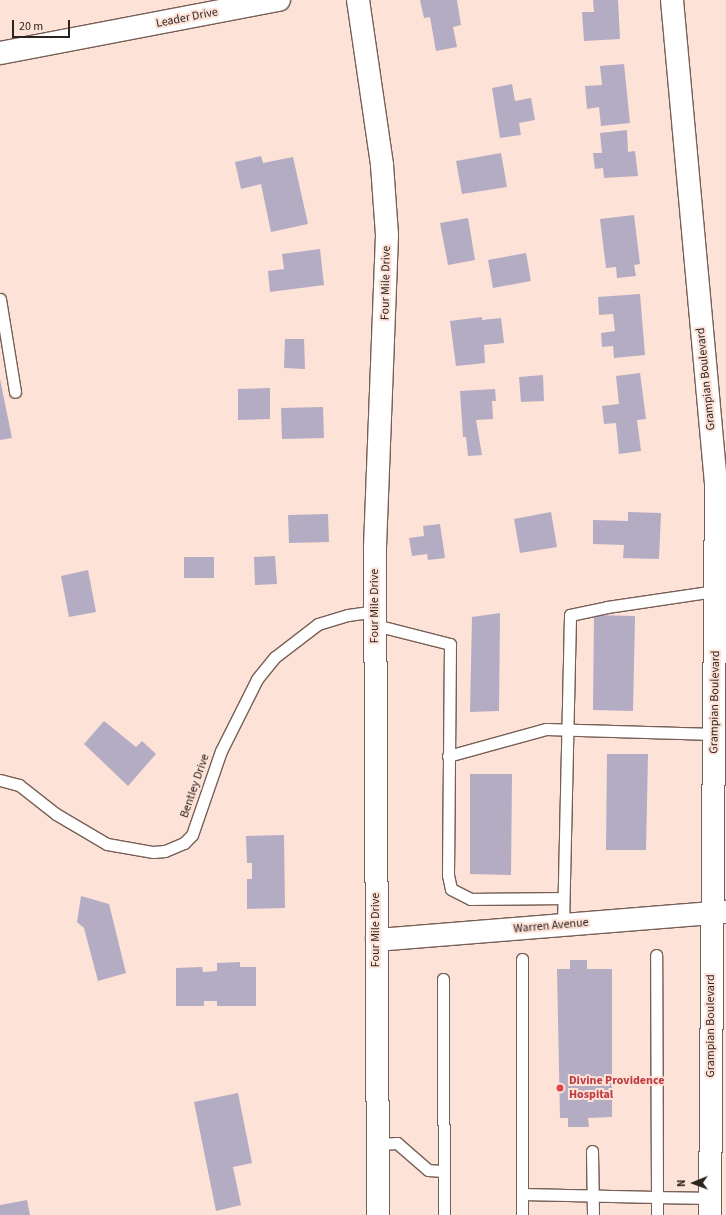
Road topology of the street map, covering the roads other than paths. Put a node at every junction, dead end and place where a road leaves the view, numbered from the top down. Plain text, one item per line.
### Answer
1 (279, 0) edge
2 (358, 0) edge
3 (672, 0) edge
4 (0, 53) edge
5 (0, 299) edge
6 (15, 392) dead end
7 (718, 418) edge
8 (716, 591) junction
9 (375, 618) junction
10 (567, 732) junction
11 (714, 734) junction
12 (448, 756) junction
13 (0, 780) edge
14 (563, 898) junction
15 (719, 912) edge
16 (563, 925) junction
17 (376, 940) junction
18 (656, 955) dead end
19 (522, 959) dead end
20 (443, 979) dead end
21 (378, 1144) junction
22 (592, 1151) dead end
23 (444, 1171) junction
24 (522, 1194) junction
25 (592, 1196) junction
26 (657, 1197) junction
27 (710, 1207) edge
28 (378, 1215) edge
29 (444, 1215) edge
30 (522, 1215) edge
31 (593, 1215) edge
32 (657, 1215) edge

1 - 4 street, Leader Drive
2 - 9 street, Four Mile Drive
3 - 7 street, Grampian Boulevard
5 - 6 lane
7 - 8 street, Grampian Boulevard
8 - 10 lane
8 - 11 street, Grampian Boulevard
9 - 12 lane
9 - 13 lane, Bentley Drive
9 - 17 street, Four Mile Drive
10 - 11 lane
10 - 12 lane
10 - 14 lane
11 - 15 street, Grampian Boulevard
12 - 14 lane
14 - 16 lane
15 - 16 street, Warren Avenue
15 - 27 street, Grampian Boulevard
16 - 17 street, Warren Avenue
17 - 21 street, Four Mile Drive
18 - 26 lane
19 - 24 lane
20 - 23 lane
21 - 23 lane
21 - 28 street, Four Mile Drive
22 - 25 lane
23 - 29 lane
24 - 25 lane
24 - 30 lane
25 - 26 lane
25 - 31 lane
26 - 27 lane
26 - 32 lane

